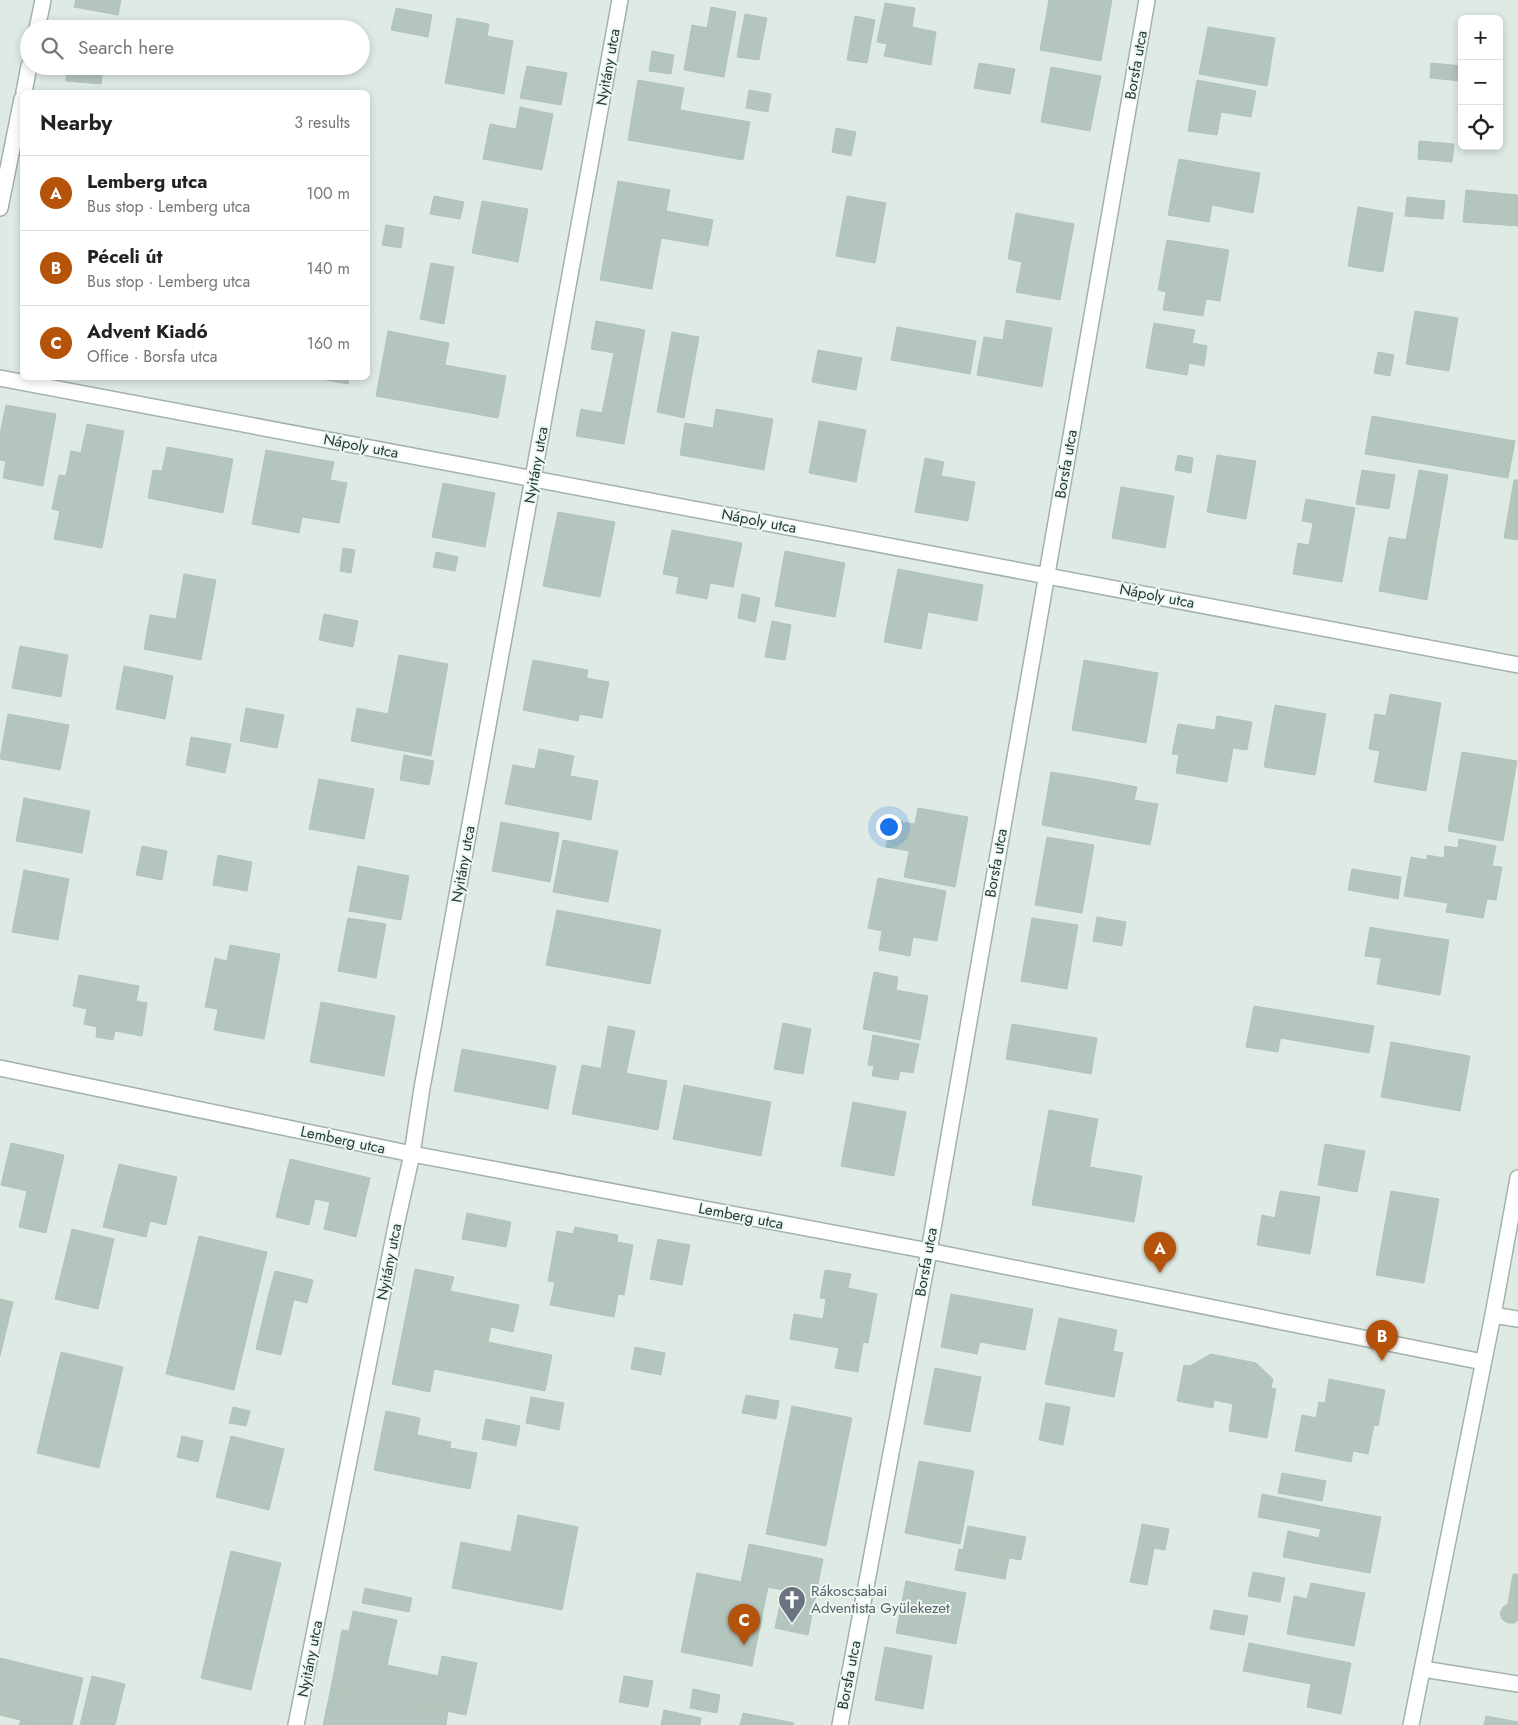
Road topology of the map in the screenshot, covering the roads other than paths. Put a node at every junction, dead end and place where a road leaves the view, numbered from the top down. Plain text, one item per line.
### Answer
1 (43, 0) edge
2 (620, 0) edge
3 (1147, 0) edge
4 (39, 20) edge
5 (27, 75) edge
6 (24, 90) edge
7 (20, 109) edge
8 (0, 208) edge
9 (0, 378) edge
10 (534, 479) junction
11 (1046, 575) junction
12 (1518, 665) edge
13 (0, 1068) edge
14 (412, 1154) junction
15 (1518, 1178) edge
16 (929, 1251) junction
17 (1493, 1315) junction
18 (1518, 1319) edge
19 (1483, 1362) junction
20 (1423, 1670) junction
21 (1518, 1684) edge
22 (296, 1725) edge
23 (840, 1725) edge
24 (1411, 1725) edge

1 - 4 street
2 - 10 street, Nyitány utca
3 - 11 street, Borsfa utca
5 - 6 street
7 - 8 street
9 - 10 street, Nápoly utca
10 - 11 street, Nápoly utca
10 - 14 street, Nyitány utca
11 - 12 street, Nápoly utca
11 - 16 street, Borsfa utca
13 - 14 street, Lemberg utca
14 - 16 street, Lemberg utca
14 - 22 street, Nyitány utca
15 - 17 street
16 - 19 street, Lemberg utca
16 - 23 street, Borsfa utca
17 - 18 street
17 - 19 street
19 - 20 street
20 - 21 street
20 - 24 street

